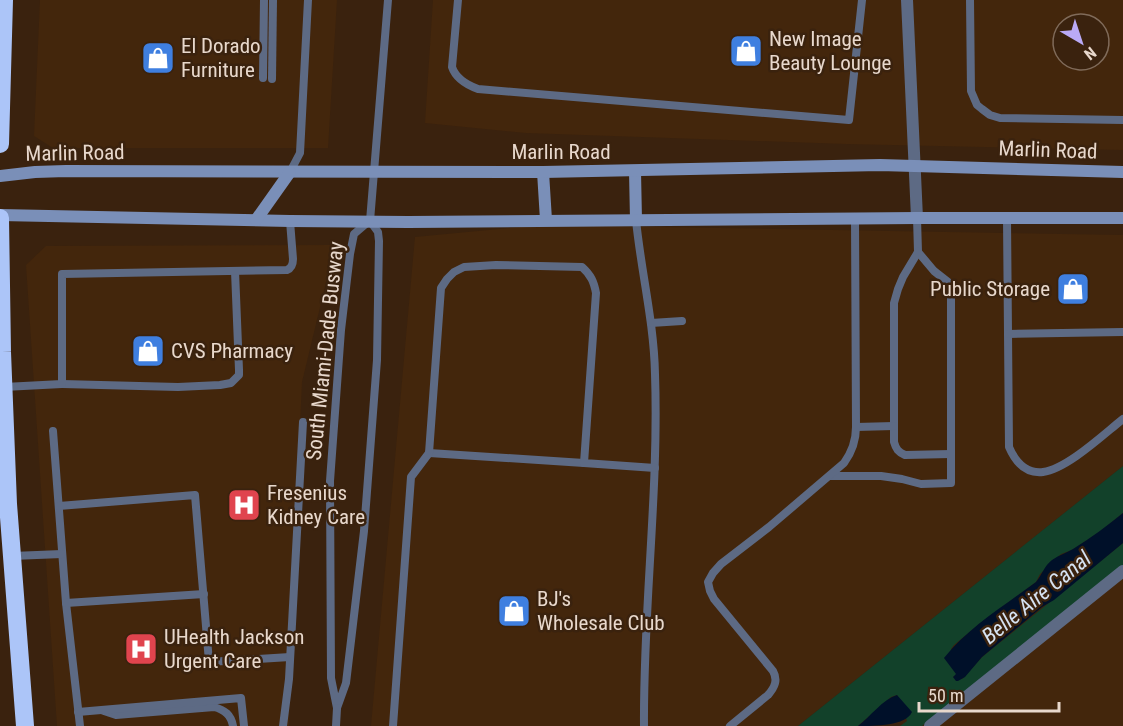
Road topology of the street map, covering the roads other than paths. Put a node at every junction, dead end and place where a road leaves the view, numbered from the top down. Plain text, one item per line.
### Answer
1 (4, 0) edge
2 (264, 0) edge
3 (273, 0) edge
4 (308, 0) edge
5 (388, 0) edge
6 (458, 0) edge
7 (862, 0) edge
8 (907, 0) edge
9 (970, 0) edge
10 (1123, 120) edge
11 (0, 144) edge
12 (915, 166) junction
13 (635, 171) junction
14 (290, 172) junction
15 (543, 172) junction
16 (1123, 172) edge
17 (374, 173) junction
18 (0, 176) edge
19 (0, 217) edge
20 (917, 218) junction
21 (1123, 218) edge
22 (855, 219) junction
23 (1008, 219) junction
24 (256, 220) junction
25 (546, 220) junction
26 (636, 220) junction
27 (290, 221) junction
28 (370, 221) junction
29 (918, 252) junction
30 (235, 271) junction
31 (682, 321) dead end
32 (651, 323) junction
33 (1123, 332) edge
34 (1008, 334) junction
35 (62, 384) junction
36 (4, 387) junction
37 (1123, 418) edge
38 (303, 422) dead end
39 (894, 426) junction
40 (856, 427) junction
41 (53, 430) dead end
42 (429, 453) junction
43 (951, 454) junction
44 (584, 463) junction
45 (655, 468) junction
46 (830, 476) junction
47 (59, 506) junction
48 (62, 554) junction
49 (12, 556) junction
50 (1123, 571) edge
51 (204, 594) junction
52 (66, 603) junction
53 (290, 657) junction
54 (337, 708) junction
55 (102, 710) junction
56 (78, 712) junction
57 (25, 726) edge
58 (80, 726) edge
59 (233, 726) edge
60 (244, 726) edge
61 (283, 726) edge
62 (336, 726) edge
63 (393, 726) edge
64 (644, 726) edge
65 (730, 726) edge
66 (930, 726) edge

1 - 11 highway
2 - 3 lane
4 - 14 lane
5 - 17 lane, South Miami-Dade Busway
6 - 7 lane
8 - 12 street
9 - 10 lane
12 - 13 street, Marlin Road
12 - 16 street, Marlin Road
12 - 20 street
13 - 15 street, Marlin Road
13 - 26 street
14 - 17 street, Marlin Road
14 - 18 street, Marlin Road
14 - 24 street
15 - 17 street, Marlin Road
15 - 25 street
17 - 28 lane, South Miami-Dade Busway
19 - 24 street
19 - 36 highway
20 - 22 street
20 - 23 street
20 - 29 lane
21 - 23 street
22 - 26 street
22 - 40 lane
23 - 34 lane
24 - 27 street
25 - 26 street
25 - 28 street
26 - 32 lane
27 - 28 street
27 - 30 lane
28 - 54 lane, South Miami-Dade Busway
28 - 54 lane, South Miami-Dade Busway
29 - 39 lane
29 - 43 lane
30 - 35 lane
30 - 35 lane
31 - 32 lane
32 - 45 lane
33 - 34 lane
34 - 37 lane
35 - 36 lane
36 - 49 highway
38 - 53 lane
39 - 40 lane
39 - 43 lane
40 - 46 lane
41 - 47 lane
42 - 44 lane
42 - 44 lane
42 - 63 lane
43 - 46 lane
44 - 45 lane
45 - 64 lane
46 - 65 lane
47 - 48 lane
47 - 51 lane
48 - 49 lane
48 - 52 lane
49 - 57 highway
50 - 66 street
51 - 52 lane
51 - 53 lane
52 - 56 lane
53 - 61 lane
54 - 62 lane, South Miami-Dade Busway
55 - 56 lane
55 - 59 lane
55 - 60 lane
56 - 58 lane

